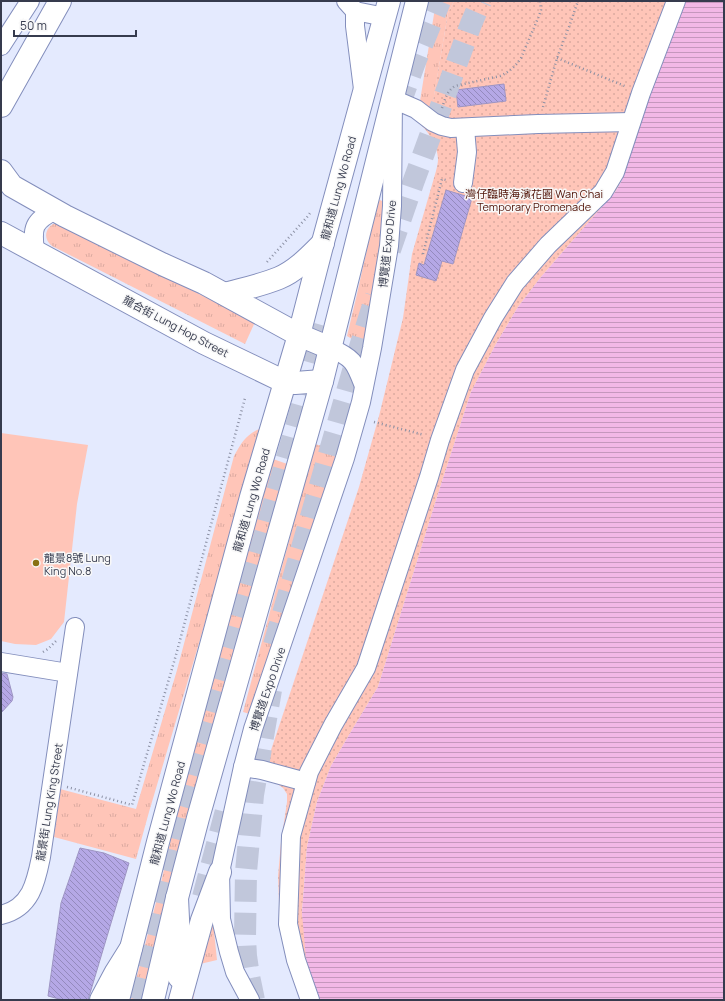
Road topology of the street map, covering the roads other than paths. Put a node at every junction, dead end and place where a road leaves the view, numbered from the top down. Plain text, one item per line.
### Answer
1 (30, 1) edge
2 (60, 1) edge
3 (418, 1) edge
4 (676, 1) edge
5 (350, 6) edge
6 (387, 9) edge
7 (1, 46) edge
8 (363, 96) junction
9 (393, 99) junction
10 (1, 106) edge
11 (631, 122) junction
12 (465, 128) junction
13 (5, 182) edge
14 (463, 183) road end
15 (55, 210) junction
16 (1, 233) edge
17 (323, 242) junction
18 (35, 251) junction
19 (225, 294) junction
20 (299, 335) junction
21 (330, 348) junction
22 (322, 381) junction
23 (285, 382) junction
24 (364, 386) junction
25 (75, 627) dead end
26 (1, 662) edge
27 (68, 673) junction
28 (243, 767) junction
29 (306, 782) junction
30 (220, 872) junction
31 (177, 898) junction
32 (1, 915) edge
33 (131, 948) junction
34 (246, 999) edge
35 (101, 1000) edge
36 (118, 1000) edge
37 (152, 1000) edge
38 (179, 1000) edge
39 (310, 1000) edge

1 - 7 street
2 - 10 main road
3 - 9 main road
4 - 11 street
5 - 6 street
5 - 8 street
6 - 8 main road, 龍和道 Lung Wo Road
8 - 17 main road, 龍和道 Lung Wo Road
9 - 12 street
9 - 21 main road
9 - 24 street, 博覽道 Expo Drive
11 - 12 street
11 - 29 street
12 - 14 street
13 - 15 main road
15 - 18 street
15 - 19 main road
16 - 18 main road, 龍合街 Lung Hop Street
17 - 19 main road
17 - 20 main road, 龍和道 Lung Wo Road
18 - 23 main road, 龍合街 Lung Hop Street
19 - 20 main road
20 - 21 main road
20 - 23 main road, 龍和道 Lung Wo Road
21 - 22 main road
21 - 24 street
22 - 23 main road, 龍合街 Lung Hop Street
22 - 31 main road
23 - 33 main road, 龍和道 Lung Wo Road
24 - 28 street, 博覽道 Expo Drive
25 - 27 street, 龍景街 Lung King Street
26 - 27 street
27 - 32 street, 龍景街 Lung King Street
28 - 29 street
28 - 30 street, 博覽道 Expo Drive
29 - 39 street
30 - 34 street, 博覽道 Expo Drive
30 - 38 main road
31 - 37 main road
31 - 38 main road
33 - 35 main road
33 - 36 main road, 龍和道 Lung Wo Road

